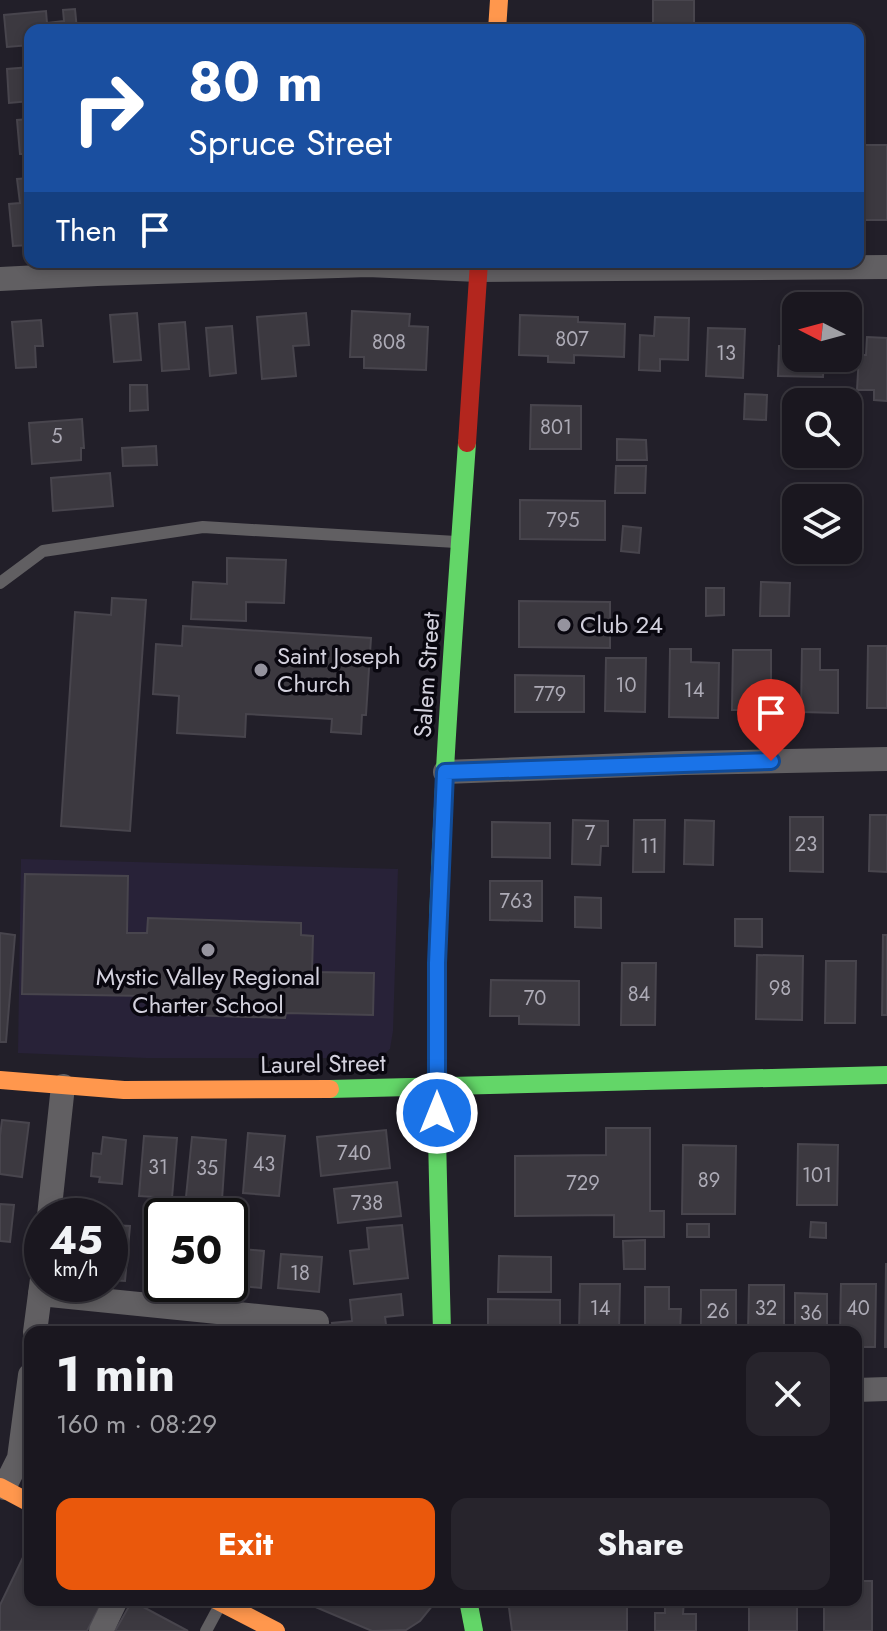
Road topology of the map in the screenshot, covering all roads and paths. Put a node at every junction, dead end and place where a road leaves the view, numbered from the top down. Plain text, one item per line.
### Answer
1 (499, 0) edge
2 (497, 24) edge
3 (864, 267) edge
4 (887, 267) edge
5 (278, 268) edge
6 (479, 268) edge
7 (0, 279) edge
8 (459, 542) junction
9 (0, 583) edge
10 (887, 759) edge
11 (445, 772) junction
12 (887, 1075) edge
13 (0, 1080) edge
14 (437, 1085) junction
15 (63, 1086) junction
16 (51, 1198) edge
17 (128, 1297) edge
18 (39, 1302) edge
19 (317, 1322) dead end
20 (36, 1326) edge
21 (442, 1326) edge
22 (887, 1389) edge
23 (862, 1390) edge
24 (24, 1420) edge
25 (1, 1490) edge
26 (24, 1500) edge
27 (113, 1606) edge
28 (217, 1606) edge
29 (228, 1606) edge
30 (469, 1606) edge
31 (101, 1631) edge
32 (206, 1631) edge
33 (276, 1631) edge
34 (474, 1631) edge

1 - 2 main road
3 - 4 street
5 - 7 street
6 - 8 main road, Salem Street
8 - 9 lane
8 - 11 main road, Salem Street
10 - 11 street
11 - 14 main road, Salem Street
12 - 14 main road, Laurel Street
13 - 15 main road, Laurel Street
14 - 15 main road, Laurel Street
14 - 21 main road, Salem Street
15 - 16 street
17 - 19 street
18 - 20 street
22 - 23 street
24 - 25 street
25 - 26 main road
27 - 31 street
28 - 32 lane
29 - 33 main road
30 - 34 main road

